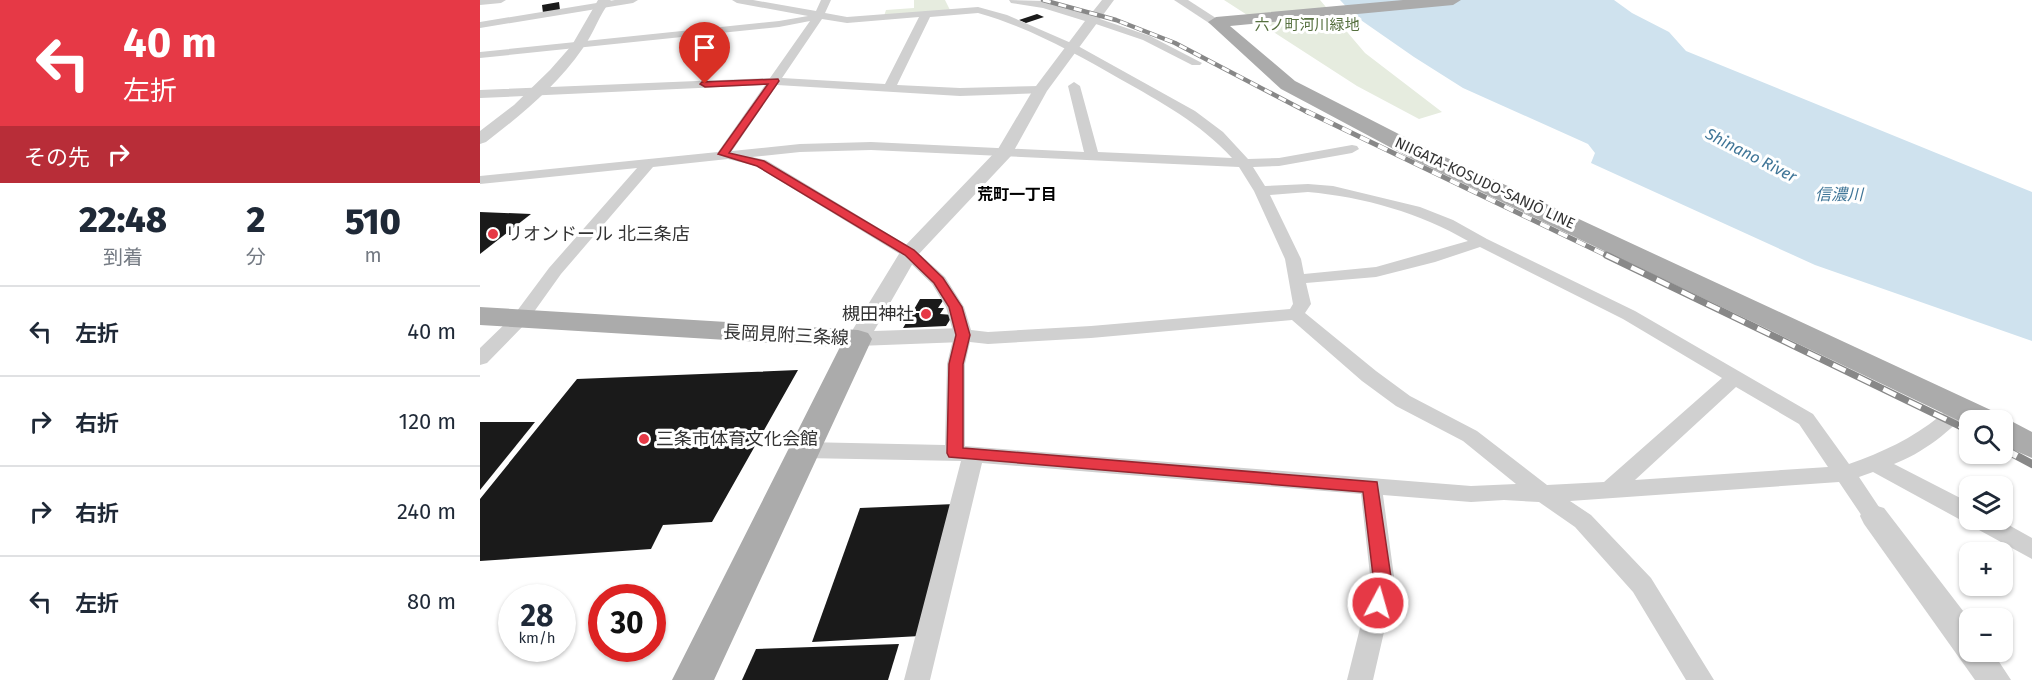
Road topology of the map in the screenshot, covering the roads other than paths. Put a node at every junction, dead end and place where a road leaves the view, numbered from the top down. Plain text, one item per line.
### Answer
1 (501, 0) edge
2 (633, 0) edge
3 (737, 0) edge
4 (826, 0) edge
5 (1015, 0) edge
6 (1108, 0) edge
7 (1180, 0) edge
8 (1453, 0) edge
9 (480, 2) edge
10 (602, 3) edge
11 (926, 14) junction
12 (819, 16) junction
13 (1094, 20) junction
14 (1222, 21) junction
15 (481, 26) edge
16 (579, 45) junction
17 (1074, 48) junction
18 (480, 55) edge
19 (1196, 63) dead end
20 (775, 81) junction
21 (1074, 86) dead end
22 (889, 89) junction
23 (1040, 90) junction
24 (538, 91) junction
25 (480, 94) edge
26 (480, 139) edge
27 (1352, 149) dead end
28 (1005, 152) junction
29 (723, 154) junction
30 (1092, 155) junction
31 (650, 162) junction
32 (1244, 163) junction
33 (480, 180) edge
34 (1261, 191) junction
35 (1481, 242) junction
36 (909, 253) junction
37 (1298, 279) junction
38 (1296, 314) junction
39 (480, 316) edge
40 (520, 319) junction
41 (963, 335) junction
42 (858, 339) junction
43 (480, 359) edge
44 (1735, 377) junction
45 (1959, 406) junction
46 (1966, 410) edge
47 (2013, 436) edge
48 (2032, 446) edge
49 (804, 450) junction
50 (964, 454) junction
51 (1874, 463) junction
52 (1844, 474) junction
53 (1371, 486) junction
54 (1609, 490) junction
55 (1543, 494) junction
56 (1959, 508) edge
57 (1874, 516) joint
58 (1998, 530) edge
59 (2032, 549) edge
60 (1959, 631) edge
61 (1981, 662) edge
62 (693, 680) edge
63 (917, 680) edge
64 (1360, 680) edge
65 (1701, 680) edge
66 (1994, 680) edge

1 - 9 street
2 - 10 street
3 - 12 street
4 - 12 street
5 - 13 street
6 - 13 street
7 - 14 street
8 - 14 main road
10 - 15 street
10 - 16 street
11 - 12 street
11 - 17 street
11 - 22 street
12 - 16 street
12 - 20 street
13 - 17 street
13 - 19 street
14 - 45 main road, NIIGATA-KOSUDO-SANJŌ LINE
16 - 18 street
16 - 24 street
17 - 23 street
17 - 32 street
20 - 22 street
20 - 24 street
20 - 29 street
21 - 30 street
22 - 23 street
23 - 28 street
24 - 25 street
24 - 26 street
27 - 32 street
28 - 29 street
28 - 30 street
28 - 36 street
29 - 31 street
29 - 36 street
30 - 32 street
31 - 33 street
31 - 40 street
32 - 34 street
34 - 35 street
34 - 37 street
35 - 37 street
35 - 44 street
36 - 41 street
36 - 42 street
37 - 38 street
38 - 41 street
38 - 55 street
39 - 40 main road, 長岡見附三条線
40 - 42 main road, 長岡見附三条線
40 - 43 street
41 - 42 street
41 - 50 street
42 - 49 main road, 長岡見附三条線
44 - 52 street
44 - 54 street
45 - 46 main road, NIIGATA-KOSUDO-SANJŌ LINE
45 - 51 street
47 - 48 main road
49 - 50 street
49 - 62 main road, 長岡見附三条線
50 - 53 street
50 - 63 street
51 - 52 street
51 - 56 street
52 - 54 street
52 - 57 street
53 - 55 street
53 - 64 street
54 - 55 street
55 - 65 street
57 - 60 street
58 - 59 street
61 - 66 street

